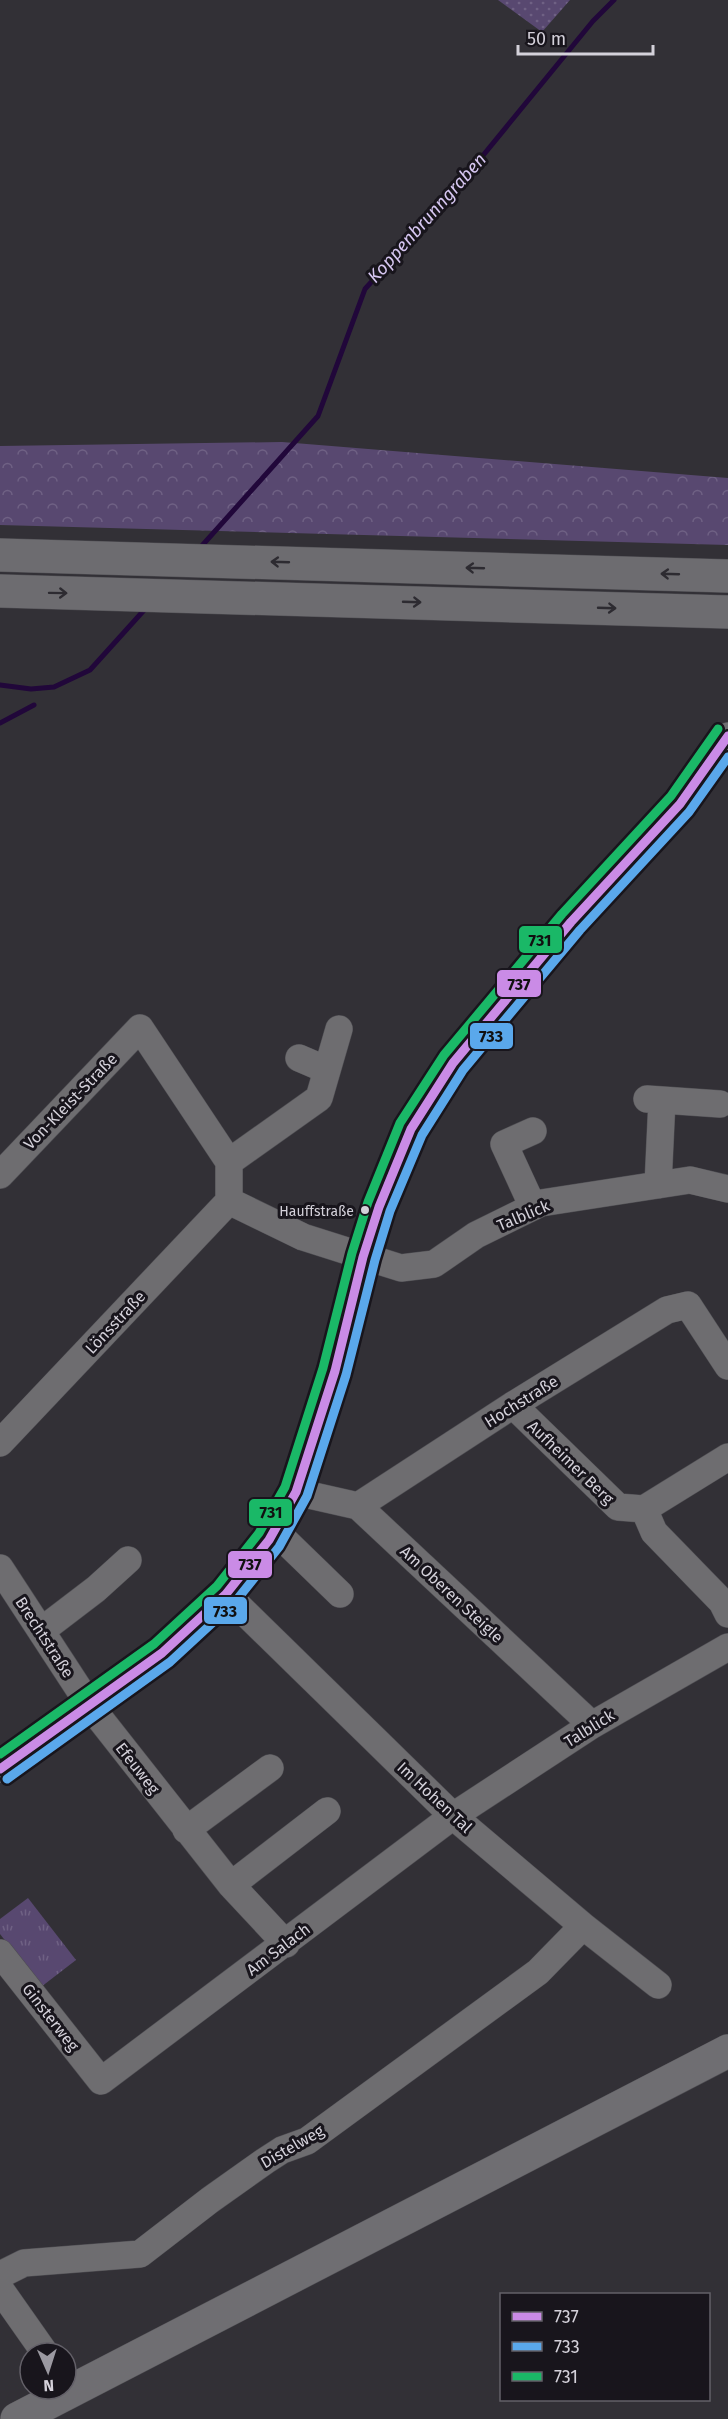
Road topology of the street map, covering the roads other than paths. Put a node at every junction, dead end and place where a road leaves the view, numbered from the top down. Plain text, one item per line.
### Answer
1 (0, 555) edge
2 (728, 576) edge
3 (0, 591) edge
4 (728, 612) edge
5 (728, 736) edge
6 (339, 1029) dead end
7 (299, 1058) dead end
8 (327, 1070) junction
9 (720, 1104) dead end
10 (533, 1131) dead end
11 (229, 1162) junction
12 (0, 1175) edge
13 (658, 1185) junction
14 (728, 1189) edge
15 (229, 1201) junction
16 (533, 1207) junction
17 (363, 1257) junction
18 (728, 1366) edge
19 (513, 1405) junction
20 (0, 1443) edge
21 (728, 1457) edge
22 (296, 1492) junction
23 (358, 1506) junction
24 (644, 1509) junction
25 (274, 1530) junction
26 (128, 1560) dead end
27 (3, 1579) edge
28 (340, 1593) dead end
29 (225, 1594) junction
30 (728, 1614) edge
31 (41, 1631) junction
32 (728, 1647) edge
33 (90, 1706) junction
34 (592, 1725) junction
35 (270, 1768) dead end
36 (0, 1769) edge
37 (327, 1811) dead end
38 (453, 1816) junction
39 (186, 1830) junction
40 (231, 1885) junction
41 (583, 1926) junction
42 (286, 1944) junction
43 (0, 1953) edge
44 (658, 1984) dead end
45 (728, 2050) edge
46 (102, 2081) joint
47 (0, 2276) edge
48 (0, 2289) edge
49 (37, 2341) edge
50 (17, 2419) edge

2 -> 1 highway
3 -> 4 highway
5 - 17 street
6 - 8 street
7 - 8 street
8 - 11 street
9 - 13 street
10 - 16 street
11 - 12 street, Von-Kleist-Straße
11 - 15 street
13 - 14 street, Talblick
13 - 16 street, Talblick
15 - 17 street
15 - 20 street, Lönsstraße
16 - 17 street, Talblick
17 - 22 street
18 - 19 street, Hochstraße
19 - 23 street, Hochstraße
19 - 24 street, Aufheimer Berg
21 - 24 street
22 - 23 street
22 - 25 street
23 - 34 street, Am Oberen Steigle
24 - 30 street
25 - 28 street
25 - 29 street
26 - 31 street
27 - 31 street, Brechtstraße
29 - 33 street
29 - 38 street, Im Hohen Tal
31 - 33 street, Brechtstraße
32 - 34 street, Talblick
33 - 36 street
33 - 39 street, Efeuweg
34 - 38 street, Talblick
35 - 39 street
37 - 40 street
38 - 41 street, Im Hohen Tal
38 - 42 street, Am Salach
39 - 40 street, Efeuweg
40 - 42 street, Efeuweg
41 - 44 street, Im Hohen Tal
41 - 47 street, Distelweg
42 - 46 street, Am Salach
43 - 46 street, Ginsterweg
45 - 50 main road
48 - 49 street

